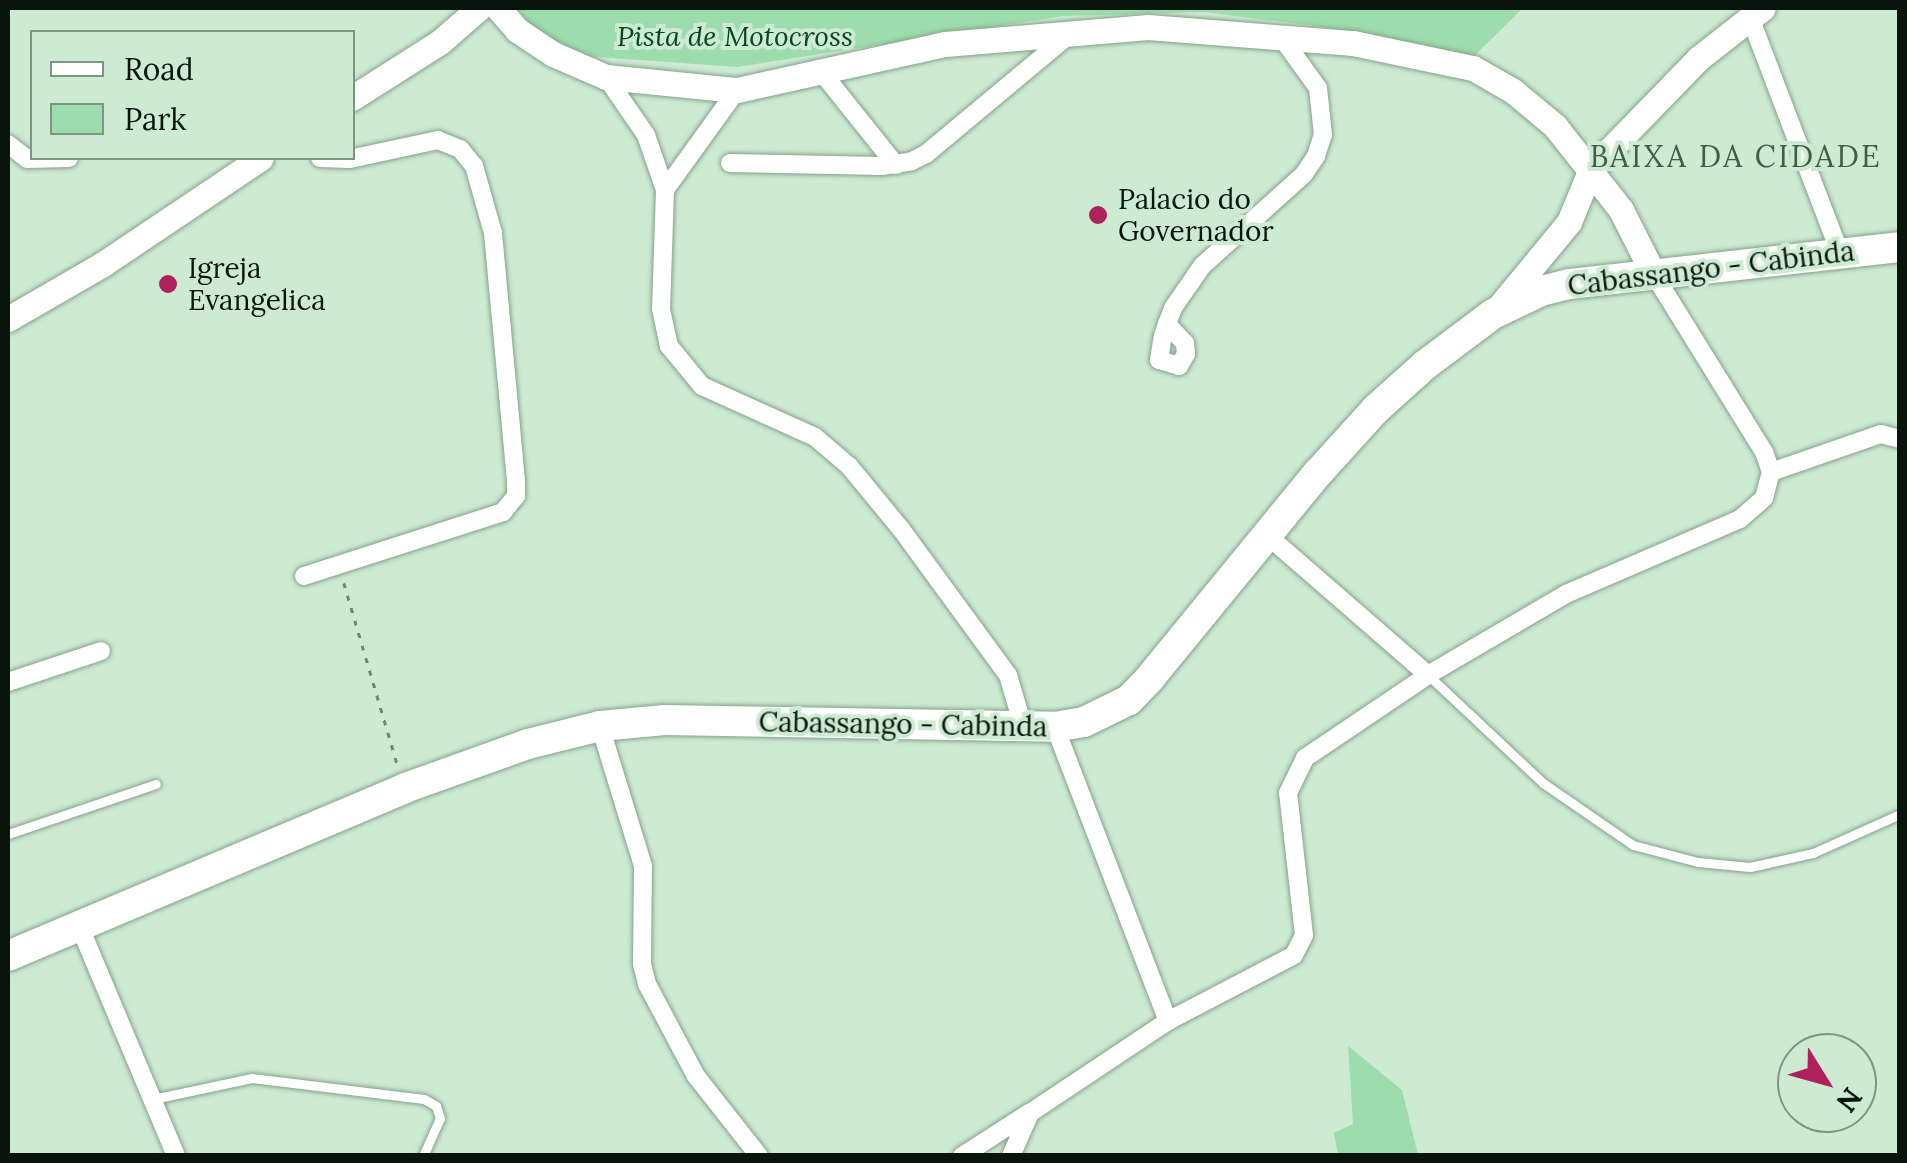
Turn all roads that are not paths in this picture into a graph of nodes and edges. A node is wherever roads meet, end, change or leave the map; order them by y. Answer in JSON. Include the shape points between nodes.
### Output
{"nodes":[{"id":1,"x":479,"y":8,"type":"edge"},
{"id":2,"x":498,"y":8,"type":"edge"},
{"id":3,"x":1757,"y":14,"type":"edge"},
{"id":4,"x":1072,"y":32,"type":"junction"},
{"id":5,"x":1284,"y":41,"type":"junction"},
{"id":6,"x":819,"y":69,"type":"junction"},
{"id":7,"x":606,"y":77,"type":"junction"},
{"id":8,"x":737,"y":90,"type":"junction"},
{"id":9,"x":355,"y":96,"type":"edge"},
{"id":10,"x":8,"y":144,"type":"edge"},
{"id":11,"x":355,"y":157,"type":"edge"},
{"id":12,"x":30,"y":160,"type":"edge"},
{"id":13,"x":258,"y":160,"type":"edge"},
{"id":14,"x":730,"y":162,"type":"dead end"},
{"id":15,"x":896,"y":165,"type":"junction"},
{"id":16,"x":1591,"y":169,"type":"junction"},
{"id":17,"x":665,"y":190,"type":"junction"},
{"id":18,"x":1552,"y":244,"type":"junction"},
{"id":19,"x":1900,"y":247,"type":"edge"},
{"id":20,"x":1839,"y":251,"type":"junction"},
{"id":21,"x":1653,"y":273,"type":"junction"},
{"id":22,"x":1570,"y":284,"type":"junction"},
{"id":23,"x":1493,"y":314,"type":"junction"},
{"id":24,"x":8,"y":320,"type":"edge"},
{"id":25,"x":1167,"y":324,"type":"dead end"},
{"id":26,"x":1900,"y":439,"type":"edge"},
{"id":27,"x":1772,"y":472,"type":"junction"},
{"id":28,"x":1267,"y":535,"type":"junction"},
{"id":29,"x":304,"y":576,"type":"dead end"},
{"id":30,"x":101,"y":651,"type":"dead end"},
{"id":31,"x":1428,"y":674,"type":"junction"},
{"id":32,"x":8,"y":682,"type":"edge"},
{"id":33,"x":600,"y":726,"type":"junction"},
{"id":34,"x":1023,"y":726,"type":"junction"},
{"id":35,"x":1056,"y":727,"type":"junction"},
{"id":36,"x":156,"y":784,"type":"dead end"},
{"id":37,"x":1900,"y":814,"type":"edge"},
{"id":38,"x":8,"y":834,"type":"edge"},
{"id":39,"x":80,"y":925,"type":"junction"},
{"id":40,"x":8,"y":956,"type":"edge"},
{"id":41,"x":1168,"y":1021,"type":"junction"},
{"id":42,"x":153,"y":1100,"type":"junction"},
{"id":43,"x":1030,"y":1113,"type":"junction"},
{"id":44,"x":176,"y":1156,"type":"edge"},
{"id":45,"x":423,"y":1156,"type":"edge"},
{"id":46,"x":759,"y":1156,"type":"edge"},
{"id":47,"x":962,"y":1156,"type":"edge"},
{"id":48,"x":1011,"y":1156,"type":"edge"}],
"edges":[{"from":1,"to":9,"type":"street","via":[[440,42]]},
{"from":2,"to":7,"type":"street","via":[[552,54]]},
{"from":3,"to":16,"type":"street","via":[[1700,58]]},
{"from":3,"to":20,"type":"street"},
{"from":4,"to":5,"type":"street","via":[[1204,29]]},
{"from":4,"to":6,"type":"street","via":[[945,44]]},
{"from":4,"to":15,"type":"street","via":[[926,154]]},
{"from":5,"to":16,"type":"street","via":[[1353,43],[1473,68],[1555,126]]},
{"from":5,"to":25,"type":"street","via":[[1318,88],[1323,135],[1316,156],[1202,266]]},
{"from":6,"to":8,"type":"street"},
{"from":6,"to":15,"type":"street"},
{"from":7,"to":8,"type":"street"},
{"from":7,"to":17,"type":"street","via":[[646,136]]},
{"from":8,"to":17,"type":"street"},
{"from":10,"to":12,"type":"street"},
{"from":11,"to":29,"type":"street","via":[[438,140],[460,149],[474,166],[493,233],[516,496],[503,512]]},
{"from":13,"to":24,"type":"street"},
{"from":14,"to":15,"type":"street"},
{"from":16,"to":18,"type":"street","via":[[1580,201]]},
{"from":16,"to":21,"type":"street","via":[[1632,227]]},
{"from":17,"to":34,"type":"street","via":[[661,309],[669,346],[684,370],[732,403],[815,437],[849,466],[1008,676]]},
{"from":18,"to":22,"type":"street","via":[[1556,266]]},
{"from":18,"to":23,"type":"street"},
{"from":19,"to":20,"type":"main road","name":"Cabassango - Cabinda"},
{"from":20,"to":21,"type":"main road","name":"Cabassango - Cabinda"},
{"from":21,"to":22,"type":"main road","name":"Cabassango - Cabinda"},
{"from":21,"to":27,"type":"street"},
{"from":22,"to":23,"type":"main road","name":"Cabassango - Cabinda"},
{"from":23,"to":28,"type":"main road","name":"Cabassango - Cabinda","via":[[1376,409]]},
{"from":26,"to":27,"type":"street","via":[[1881,434]]},
{"from":27,"to":31,"type":"street","via":[[1764,498],[1740,519],[1566,594]]},
{"from":28,"to":31,"type":"street"},
{"from":28,"to":35,"type":"main road","name":"Cabassango - Cabinda","via":[[1128,700],[1084,722]]},
{"from":30,"to":32,"type":"street"},
{"from":31,"to":37,"type":"lane","via":[[1544,783],[1633,845],[1750,868],[1812,853]]},
{"from":31,"to":41,"type":"street","via":[[1305,758],[1293,774],[1288,793],[1304,935],[1294,955]]},
{"from":33,"to":34,"type":"main road","name":"Cabassango - Cabinda","via":[[665,720]]},
{"from":33,"to":39,"type":"main road","name":"Cabassango - Cabinda","via":[[405,788]]},
{"from":33,"to":46,"type":"street","via":[[643,866],[647,984],[696,1076]]},
{"from":34,"to":35,"type":"main road","name":"Cabassango - Cabinda"},
{"from":35,"to":41,"type":"street"},
{"from":36,"to":38,"type":"lane"},
{"from":39,"to":40,"type":"main road","name":"Cabassango - Cabinda"},
{"from":39,"to":42,"type":"street"},
{"from":41,"to":43,"type":"street"},
{"from":42,"to":44,"type":"street"},
{"from":42,"to":45,"type":"lane","via":[[252,1078],[424,1099],[440,1118]]},
{"from":43,"to":47,"type":"street"},
{"from":43,"to":48,"type":"street"}]}
